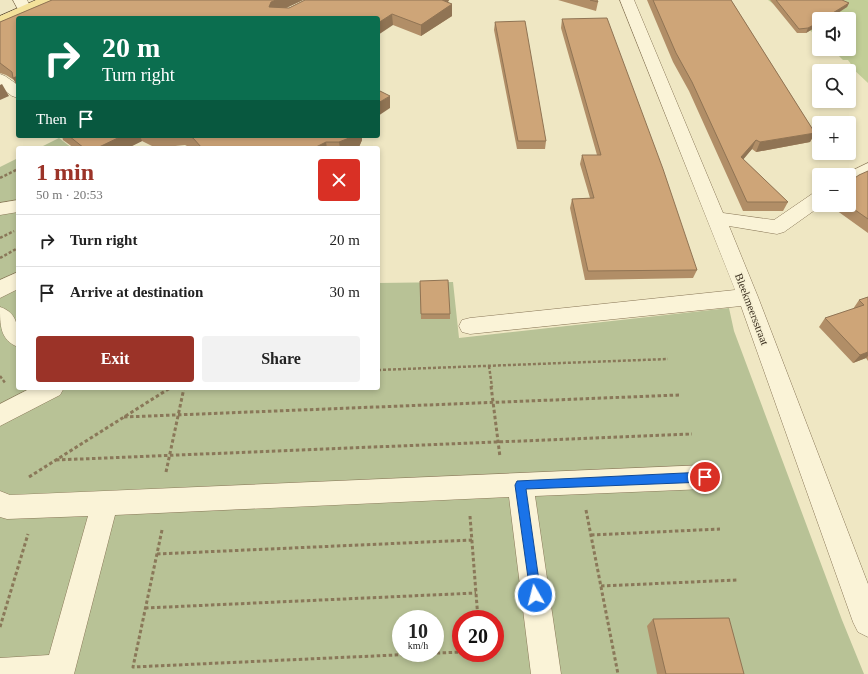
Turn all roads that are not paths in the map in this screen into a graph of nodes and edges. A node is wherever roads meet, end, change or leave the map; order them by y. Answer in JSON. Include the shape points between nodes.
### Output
{"nodes":[{"id":1,"x":48,"y":0,"type":"edge"},
{"id":2,"x":627,"y":0,"type":"edge"},
{"id":3,"x":22,"y":5,"type":"edge"},
{"id":4,"x":0,"y":20,"type":"edge"},
{"id":5,"x":0,"y":78,"type":"edge"},
{"id":6,"x":16,"y":91,"type":"edge"},
{"id":7,"x":868,"y":169,"type":"edge"},
{"id":8,"x":856,"y":175,"type":"edge"},
{"id":9,"x":812,"y":203,"type":"edge"},
{"id":10,"x":16,"y":206,"type":"edge"},
{"id":11,"x":0,"y":209,"type":"edge"},
{"id":12,"x":716,"y":218,"type":"junction"},
{"id":13,"x":16,"y":281,"type":"edge"},
{"id":14,"x":0,"y":290,"type":"edge"},
{"id":15,"x":748,"y":297,"type":"junction"},
{"id":16,"x":0,"y":315,"type":"edge"},
{"id":17,"x":470,"y":326,"type":"dead end"},
{"id":18,"x":16,"y":335,"type":"edge"},
{"id":19,"x":48,"y":390,"type":"edge"},
{"id":20,"x":0,"y":416,"type":"edge"},
{"id":21,"x":705,"y":477,"type":"dead end"},
{"id":22,"x":512,"y":485,"type":"junction"},
{"id":23,"x":105,"y":502,"type":"junction"},
{"id":24,"x":4,"y":505,"type":"edge"},
{"id":25,"x":868,"y":622,"type":"edge"},
{"id":26,"x":59,"y":672,"type":"edge"},
{"id":27,"x":0,"y":674,"type":"edge"},
{"id":28,"x":546,"y":674,"type":"edge"}],
"edges":[{"from":1,"to":3,"type":"main road"},
{"from":2,"to":12,"type":"street","name":"Bleekmeersstraat"},
{"from":3,"to":4,"type":"main road"},
{"from":5,"to":6,"type":"street"},
{"from":7,"to":8,"type":"street"},
{"from":9,"to":12,"type":"street","via":[[778,227]]},
{"from":10,"to":11,"type":"street"},
{"from":12,"to":15,"type":"street","name":"Bleekmeersstraat"},
{"from":13,"to":14,"type":"street"},
{"from":15,"to":17,"type":"street"},
{"from":15,"to":25,"type":"street","name":"Bleekmeersstraat"},
{"from":16,"to":18,"type":"street"},
{"from":19,"to":20,"type":"street"},
{"from":21,"to":22,"type":"street"},
{"from":22,"to":23,"type":"street"},
{"from":22,"to":28,"type":"street"},
{"from":23,"to":24,"type":"street"},
{"from":23,"to":26,"type":"street"},
{"from":26,"to":27,"type":"street"}]}
